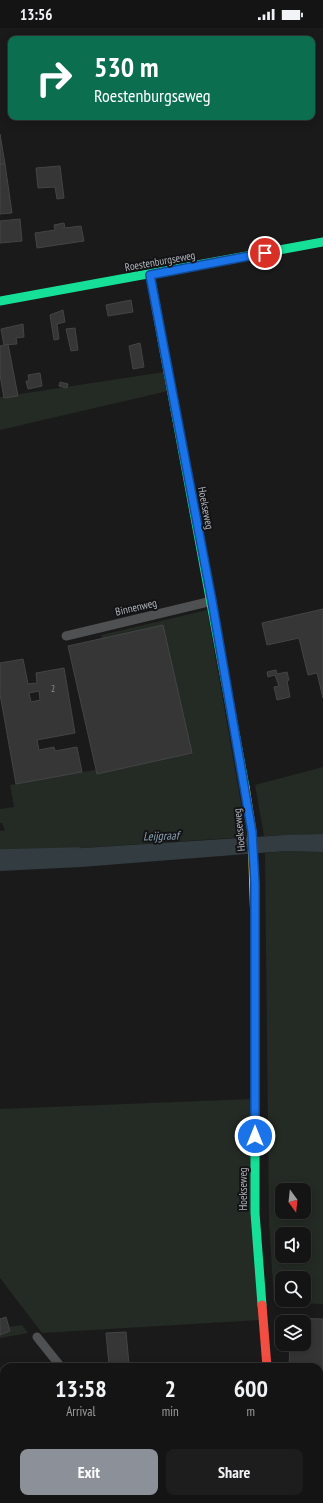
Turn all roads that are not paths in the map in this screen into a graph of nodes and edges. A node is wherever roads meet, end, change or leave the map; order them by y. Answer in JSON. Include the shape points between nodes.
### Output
{"nodes":[{"id":1,"x":323,"y":242,"type":"edge"},
{"id":2,"x":150,"y":275,"type":"junction"},
{"id":3,"x":0,"y":301,"type":"edge"},
{"id":4,"x":212,"y":601,"type":"junction"},
{"id":5,"x":66,"y":636,"type":"dead end"},
{"id":6,"x":37,"y":1337,"type":"dead end"},
{"id":7,"x":58,"y":1363,"type":"edge"},
{"id":8,"x":267,"y":1363,"type":"edge"}],
"edges":[{"from":1,"to":2,"type":"street","name":"Roestenburgseweg"},
{"from":2,"to":3,"type":"street","name":"Roestenburgseweg"},
{"from":2,"to":4,"type":"street","name":"Hoekseweg"},
{"from":4,"to":5,"type":"street","name":"Binnenweg"},
{"from":4,"to":8,"type":"street","name":"Hoekseweg","via":[[252,832],[254,859],[255,1213]]},
{"from":6,"to":7,"type":"street"}]}
